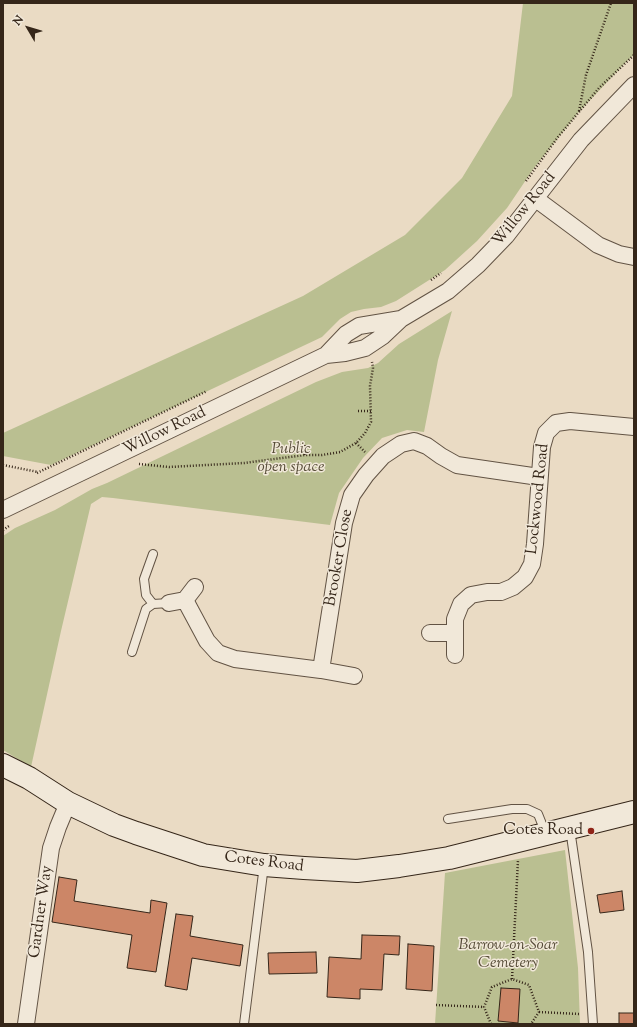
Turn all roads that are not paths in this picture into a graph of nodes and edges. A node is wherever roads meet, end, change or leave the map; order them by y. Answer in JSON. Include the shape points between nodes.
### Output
{"nodes":[{"id":1,"x":634,"y":85,"type":"edge"},
{"id":2,"x":536,"y":199,"type":"junction"},
{"id":3,"x":634,"y":257,"type":"edge"},
{"id":4,"x":401,"y":319,"type":"junction"},
{"id":5,"x":326,"y":355,"type":"junction"},
{"id":6,"x":634,"y":427,"type":"edge"},
{"id":7,"x":539,"y":477,"type":"junction"},
{"id":8,"x":3,"y":510,"type":"edge"},
{"id":9,"x":153,"y":554,"type":"dead end"},
{"id":10,"x":195,"y":587,"type":"dead end"},
{"id":11,"x":185,"y":600,"type":"junction"},
{"id":12,"x":161,"y":604,"type":"junction"},
{"id":13,"x":430,"y":633,"type":"dead end"},
{"id":14,"x":454,"y":633,"type":"junction"},
{"id":15,"x":132,"y":652,"type":"dead end"},
{"id":16,"x":454,"y":655,"type":"dead end"},
{"id":17,"x":321,"y":670,"type":"junction"},
{"id":18,"x":354,"y":676,"type":"dead end"},
{"id":19,"x":3,"y":765,"type":"edge"},
{"id":20,"x":68,"y":803,"type":"junction"},
{"id":21,"x":634,"y":812,"type":"edge"},
{"id":22,"x":448,"y":819,"type":"dead end"},
{"id":23,"x":570,"y":828,"type":"junction"},
{"id":24,"x":547,"y":834,"type":"junction"},
{"id":25,"x":264,"y":865,"type":"junction"},
{"id":26,"x":26,"y":1024,"type":"edge"},
{"id":27,"x":244,"y":1024,"type":"edge"},
{"id":28,"x":593,"y":1024,"type":"edge"}],
"edges":[{"from":1,"to":2,"type":"street","name":"Willow Road","via":[[581,140]]},
{"from":2,"to":3,"type":"street","via":[[598,245]]},
{"from":2,"to":4,"type":"street","name":"Willow Road","via":[[506,236],[448,291]]},
{"from":4,"to":5,"type":"street","name":"Willow Road","via":[[366,348]]},
{"from":4,"to":5,"type":"street","name":"Willow Road","via":[[359,326],[346,334]]},
{"from":5,"to":8,"type":"street","name":"Willow Road"},
{"from":6,"to":7,"type":"street","name":"Lockwood Road","via":[[570,420],[556,423],[546,433]]},
{"from":7,"to":14,"type":"street","name":"Lockwood Road","via":[[535,544],[532,564],[525,577],[513,587],[501,592],[471,595],[461,604],[455,619]]},
{"from":7,"to":17,"type":"street","name":"Brooker Close","via":[[457,465],[414,441],[400,444],[383,456],[352,495],[344,523]]},
{"from":9,"to":12,"type":"lane","via":[[144,579],[146,595]]},
{"from":10,"to":11,"type":"street"},
{"from":11,"to":12,"type":"street"},
{"from":11,"to":17,"type":"street","via":[[207,641],[218,653],[235,659]]},
{"from":12,"to":15,"type":"lane","via":[[146,609]]},
{"from":13,"to":14,"type":"street"},
{"from":14,"to":16,"type":"street","name":"Lockwood Road"},
{"from":17,"to":18,"type":"street"},
{"from":19,"to":20,"type":"street","name":"Cotes Road"},
{"from":20,"to":25,"type":"street","name":"Cotes Road","via":[[114,825],[203,855]]},
{"from":20,"to":26,"type":"street","name":"Gardner Way","via":[[51,848]]},
{"from":21,"to":23,"type":"street","name":"Cotes Road"},
{"from":22,"to":24,"type":"lane","via":[[527,809],[538,814]]},
{"from":23,"to":24,"type":"street","name":"Cotes Road"},
{"from":23,"to":28,"type":"lane","via":[[588,952]]},
{"from":24,"to":25,"type":"street","name":"Cotes Road","via":[[448,858],[357,871]]},
{"from":25,"to":27,"type":"lane"}]}
